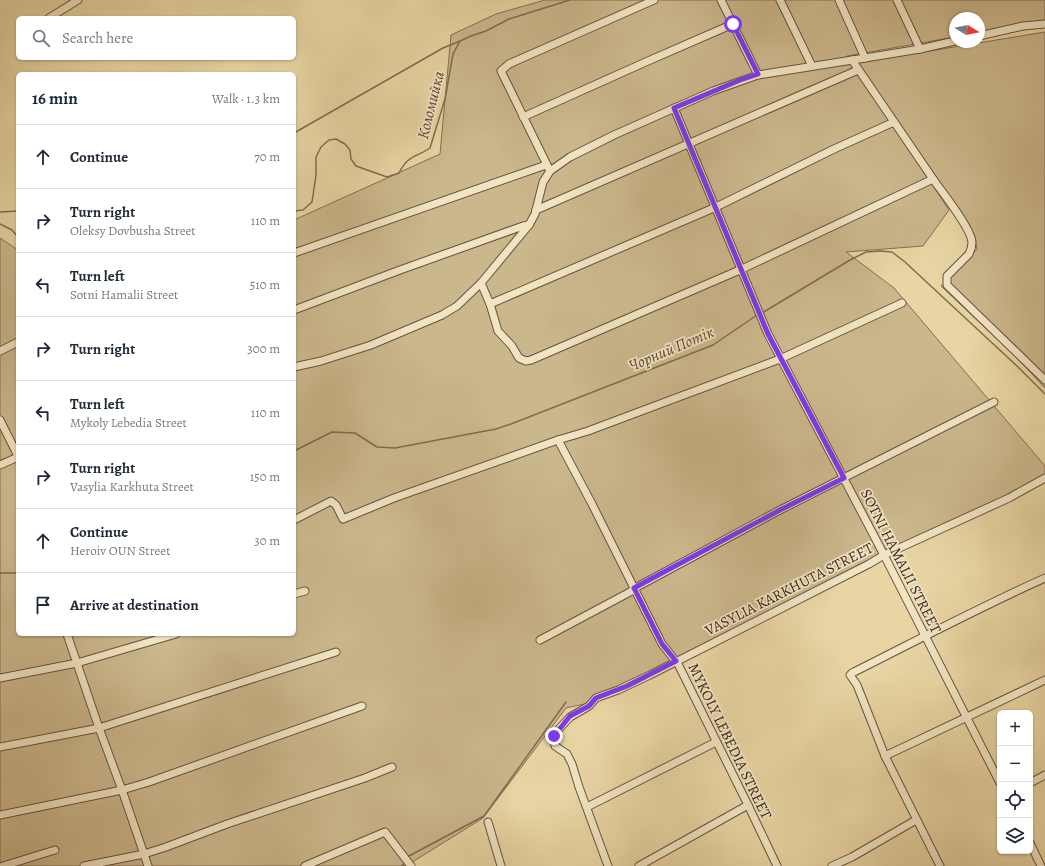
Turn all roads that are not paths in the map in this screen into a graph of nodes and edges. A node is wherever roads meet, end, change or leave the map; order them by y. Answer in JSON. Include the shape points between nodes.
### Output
{"nodes":[{"id":1,"x":78,"y":0,"type":"edge"},
{"id":2,"x":654,"y":0,"type":"edge"},
{"id":3,"x":721,"y":0,"type":"edge"},
{"id":4,"x":780,"y":0,"type":"edge"},
{"id":5,"x":839,"y":0,"type":"edge"},
{"id":6,"x":897,"y":0,"type":"edge"},
{"id":7,"x":52,"y":16,"type":"edge"},
{"id":8,"x":733,"y":24,"type":"junction"},
{"id":9,"x":1045,"y":24,"type":"edge"},
{"id":10,"x":985,"y":35,"type":"edge"},
{"id":11,"x":949,"y":42,"type":"edge"},
{"id":12,"x":920,"y":49,"type":"junction"},
{"id":13,"x":865,"y":58,"type":"junction"},
{"id":14,"x":852,"y":60,"type":"junction"},
{"id":15,"x":812,"y":66,"type":"junction"},
{"id":16,"x":858,"y":70,"type":"junction"},
{"id":17,"x":758,"y":74,"type":"junction"},
{"id":18,"x":674,"y":108,"type":"junction"},
{"id":19,"x":523,"y":117,"type":"junction"},
{"id":20,"x":894,"y":122,"type":"junction"},
{"id":21,"x":690,"y":144,"type":"junction"},
{"id":22,"x":548,"y":168,"type":"junction"},
{"id":23,"x":933,"y":179,"type":"junction"},
{"id":24,"x":716,"y":207,"type":"junction"},
{"id":25,"x":536,"y":210,"type":"junction"},
{"id":26,"x":529,"y":225,"type":"junction"},
{"id":27,"x":296,"y":251,"type":"edge"},
{"id":28,"x":742,"y":269,"type":"junction"},
{"id":29,"x":481,"y":283,"type":"junction"},
{"id":30,"x":902,"y":303,"type":"dead end"},
{"id":31,"x":490,"y":304,"type":"junction"},
{"id":32,"x":296,"y":309,"type":"edge"},
{"id":33,"x":16,"y":343,"type":"edge"},
{"id":34,"x":0,"y":351,"type":"edge"},
{"id":35,"x":780,"y":359,"type":"junction"},
{"id":36,"x":296,"y":367,"type":"edge"},
{"id":37,"x":1042,"y":372,"type":"edge"},
{"id":38,"x":1045,"y":380,"type":"edge"},
{"id":39,"x":994,"y":402,"type":"dead end"},
{"id":40,"x":0,"y":420,"type":"edge"},
{"id":41,"x":558,"y":440,"type":"junction"},
{"id":42,"x":16,"y":452,"type":"edge"},
{"id":43,"x":16,"y":457,"type":"edge"},
{"id":44,"x":0,"y":465,"type":"edge"},
{"id":45,"x":844,"y":478,"type":"junction"},
{"id":46,"x":1045,"y":478,"type":"edge"},
{"id":47,"x":296,"y":519,"type":"edge"},
{"id":48,"x":884,"y":555,"type":"junction"},
{"id":49,"x":1045,"y":578,"type":"edge"},
{"id":50,"x":634,"y":588,"type":"junction"},
{"id":51,"x":305,"y":591,"type":"dead end"},
{"id":52,"x":296,"y":593,"type":"edge"},
{"id":53,"x":68,"y":636,"type":"edge"},
{"id":54,"x":169,"y":636,"type":"edge"},
{"id":55,"x":925,"y":637,"type":"junction"},
{"id":56,"x":540,"y":640,"type":"dead end"},
{"id":57,"x":336,"y":652,"type":"dead end"},
{"id":58,"x":676,"y":661,"type":"junction"},
{"id":59,"x":77,"y":663,"type":"junction"},
{"id":60,"x":0,"y":678,"type":"edge"},
{"id":61,"x":1045,"y":680,"type":"edge"},
{"id":62,"x":362,"y":706,"type":"dead end"},
{"id":63,"x":967,"y":716,"type":"junction"},
{"id":64,"x":98,"y":728,"type":"junction"},
{"id":65,"x":716,"y":742,"type":"junction"},
{"id":66,"x":0,"y":747,"type":"edge"},
{"id":67,"x":885,"y":756,"type":"junction"},
{"id":68,"x":392,"y":767,"type":"dead end"},
{"id":69,"x":1045,"y":775,"type":"edge"},
{"id":70,"x":1000,"y":782,"type":"edge"},
{"id":71,"x":1032,"y":782,"type":"edge"},
{"id":72,"x":122,"y":790,"type":"junction"},
{"id":73,"x":748,"y":805,"type":"junction"},
{"id":74,"x":587,"y":807,"type":"junction"},
{"id":75,"x":0,"y":816,"type":"edge"},
{"id":76,"x":916,"y":820,"type":"junction"},
{"id":77,"x":488,"y":822,"type":"dead end"},
{"id":78,"x":1033,"y":849,"type":"edge"},
{"id":79,"x":55,"y":850,"type":"dead end"},
{"id":80,"x":144,"y":854,"type":"junction"},
{"id":81,"x":3,"y":866,"type":"edge"},
{"id":82,"x":84,"y":866,"type":"edge"},
{"id":83,"x":148,"y":866,"type":"edge"},
{"id":84,"x":304,"y":866,"type":"edge"},
{"id":85,"x":411,"y":866,"type":"edge"},
{"id":86,"x":501,"y":866,"type":"edge"},
{"id":87,"x":608,"y":866,"type":"edge"},
{"id":88,"x":639,"y":866,"type":"edge"},
{"id":89,"x":777,"y":866,"type":"edge"},
{"id":90,"x":832,"y":866,"type":"edge"},
{"id":91,"x":940,"y":866,"type":"edge"},
{"id":92,"x":1041,"y":866,"type":"edge"}],
"edges":[{"from":1,"to":7,"type":"street"},
{"from":2,"to":19,"type":"street","via":[[509,64],[501,71]]},
{"from":3,"to":8,"type":"street"},
{"from":4,"to":15,"type":"street"},
{"from":5,"to":13,"type":"street"},
{"from":6,"to":12,"type":"street"},
{"from":8,"to":17,"type":"street"},
{"from":8,"to":19,"type":"street"},
{"from":9,"to":10,"type":"street"},
{"from":11,"to":12,"type":"street"},
{"from":12,"to":13,"type":"street"},
{"from":13,"to":14,"type":"street"},
{"from":14,"to":15,"type":"street"},
{"from":14,"to":16,"type":"street"},
{"from":15,"to":17,"type":"street"},
{"from":16,"to":20,"type":"street"},
{"from":16,"to":21,"type":"street"},
{"from":17,"to":18,"type":"street"},
{"from":18,"to":21,"type":"street","name":"SOTNI HAMALII STREET"},
{"from":18,"to":22,"type":"street"},
{"from":19,"to":22,"type":"street"},
{"from":20,"to":23,"type":"street"},
{"from":20,"to":24,"type":"street"},
{"from":21,"to":24,"type":"street","name":"SOTNI HAMALII STREET"},
{"from":21,"to":25,"type":"street"},
{"from":22,"to":25,"type":"street"},
{"from":22,"to":27,"type":"street"},
{"from":23,"to":28,"type":"street"},
{"from":23,"to":37,"type":"street","via":[[967,229],[972,242],[969,254],[947,276],[947,285]]},
{"from":24,"to":28,"type":"street","name":"SOTNI HAMALII STREET"},
{"from":24,"to":31,"type":"street"},
{"from":25,"to":26,"type":"street"},
{"from":26,"to":29,"type":"street"},
{"from":26,"to":32,"type":"street"},
{"from":28,"to":31,"type":"street","via":[[526,361],[519,358],[498,331]]},
{"from":28,"to":35,"type":"street","name":"SOTNI HAMALII STREET"},
{"from":29,"to":31,"type":"street"},
{"from":29,"to":36,"type":"street","via":[[457,306],[442,315],[358,350]]},
{"from":30,"to":35,"type":"street"},
{"from":33,"to":34,"type":"street"},
{"from":35,"to":41,"type":"street"},
{"from":35,"to":45,"type":"street","name":"SOTNI HAMALII STREET"},
{"from":37,"to":38,"type":"street"},
{"from":39,"to":45,"type":"street"},
{"from":40,"to":42,"type":"street"},
{"from":41,"to":47,"type":"street","via":[[394,498],[343,519],[331,501]]},
{"from":41,"to":50,"type":"street","name":"MYKOLY LEBEDIA STREET"},
{"from":43,"to":44,"type":"street"},
{"from":45,"to":48,"type":"street","name":"SOTNI HAMALII STREET"},
{"from":45,"to":50,"type":"street"},
{"from":46,"to":48,"type":"street","name":"VASYLIA KARKHUTA STREET","via":[[1009,498]]},
{"from":48,"to":55,"type":"street","name":"SOTNI HAMALII STREET"},
{"from":48,"to":58,"type":"street","name":"VASYLIA KARKHUTA STREET"},
{"from":49,"to":55,"type":"street"},
{"from":50,"to":56,"type":"street"},
{"from":50,"to":58,"type":"street","name":"MYKOLY LEBEDIA STREET","via":[[662,644]]},
{"from":51,"to":52,"type":"street"},
{"from":53,"to":59,"type":"street"},
{"from":54,"to":59,"type":"street"},
{"from":55,"to":63,"type":"street","name":"SOTNI HAMALII STREET"},
{"from":55,"to":67,"type":"street","via":[[850,675],[857,685]]},
{"from":57,"to":64,"type":"street"},
{"from":58,"to":65,"type":"street","name":"MYKOLY LEBEDIA STREET"},
{"from":58,"to":74,"type":"street","name":"VASYLIA KARKHUTA STREET","via":[[627,686],[596,698],[589,706],[570,716],[555,734],[555,746],[567,754]]},
{"from":59,"to":60,"type":"street"},
{"from":59,"to":64,"type":"street"},
{"from":61,"to":63,"type":"street"},
{"from":62,"to":72,"type":"street"},
{"from":63,"to":67,"type":"street"},
{"from":63,"to":70,"type":"street","name":"SOTNI HAMALII STREET"},
{"from":64,"to":66,"type":"street"},
{"from":64,"to":72,"type":"street"},
{"from":65,"to":73,"type":"street","name":"MYKOLY LEBEDIA STREET"},
{"from":65,"to":74,"type":"street"},
{"from":67,"to":76,"type":"street"},
{"from":68,"to":80,"type":"street"},
{"from":69,"to":71,"type":"street"},
{"from":72,"to":75,"type":"street"},
{"from":72,"to":80,"type":"street"},
{"from":73,"to":88,"type":"street"},
{"from":73,"to":89,"type":"street","name":"MYKOLY LEBEDIA STREET"},
{"from":74,"to":87,"type":"street"},
{"from":76,"to":90,"type":"street"},
{"from":76,"to":91,"type":"street"},
{"from":77,"to":86,"type":"street"},
{"from":78,"to":92,"type":"street"},
{"from":79,"to":81,"type":"street"},
{"from":80,"to":82,"type":"street"},
{"from":80,"to":83,"type":"street"},
{"from":84,"to":85,"type":"street","via":[[385,832]]}]}
